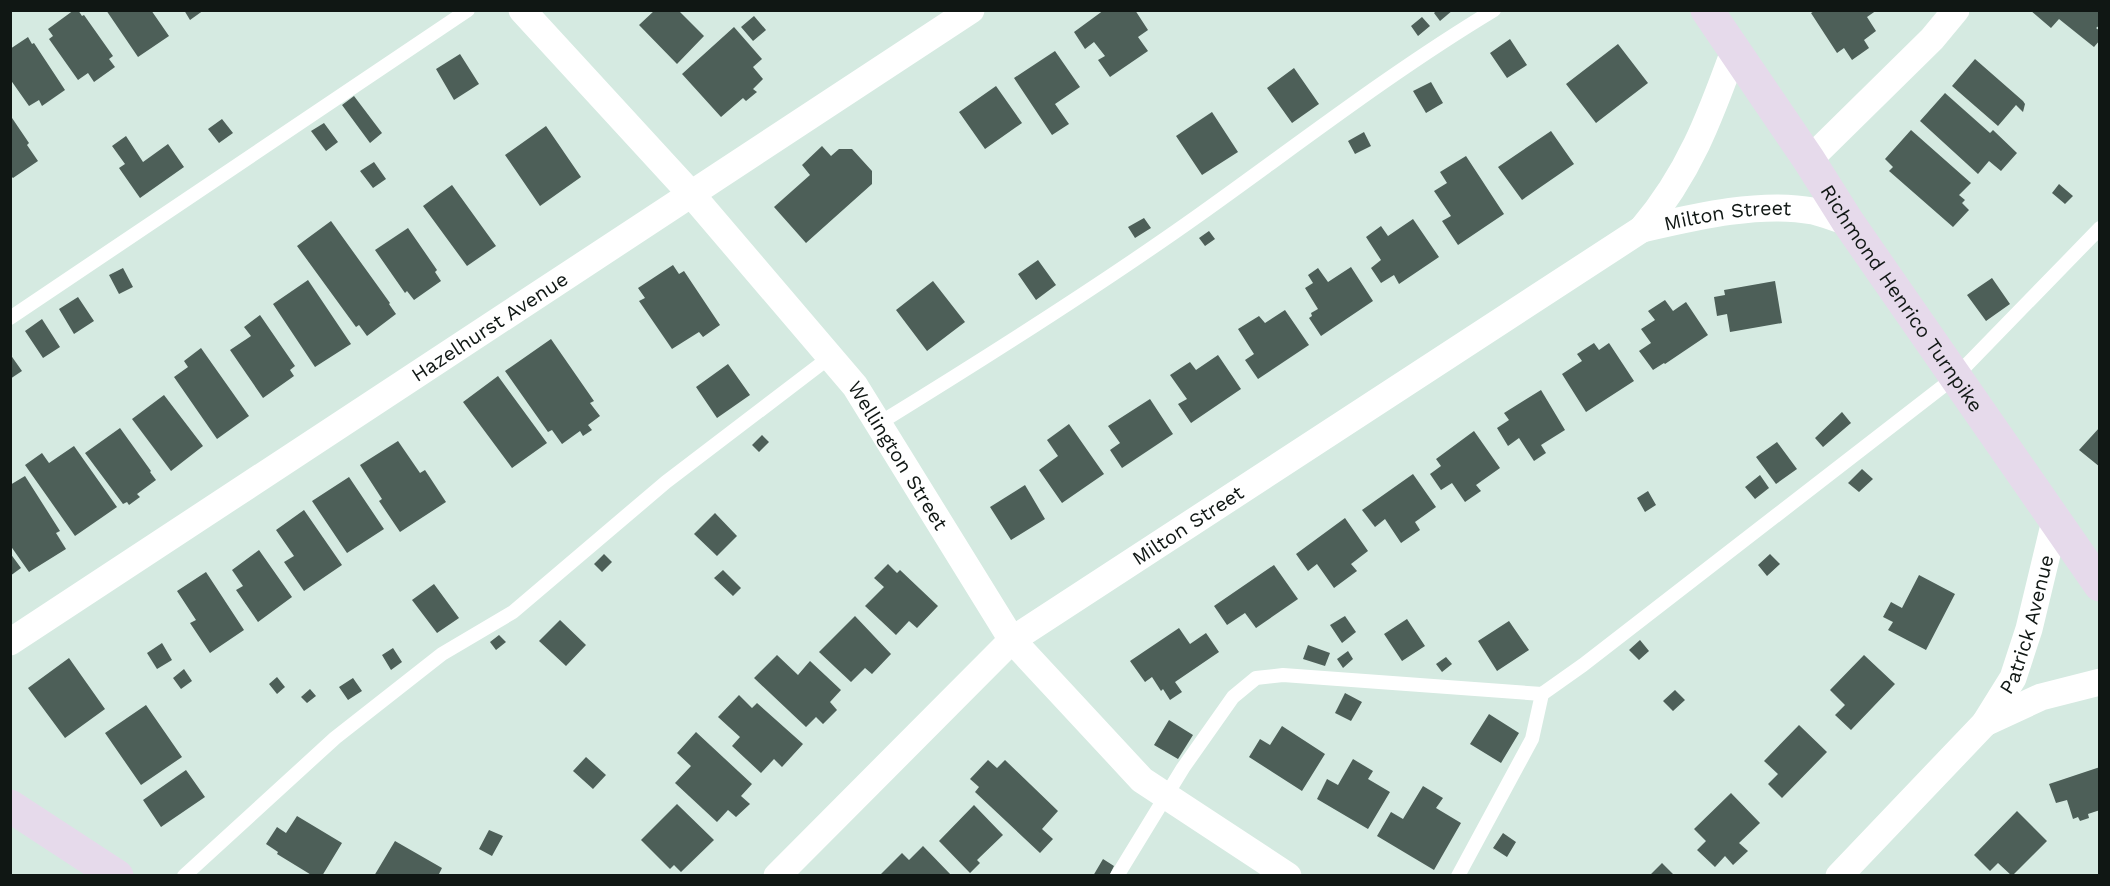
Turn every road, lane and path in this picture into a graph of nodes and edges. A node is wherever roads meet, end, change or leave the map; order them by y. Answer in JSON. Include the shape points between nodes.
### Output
{"nodes":[{"id":1,"x":468,"y":10,"type":"edge"},
{"id":2,"x":522,"y":10,"type":"edge"},
{"id":3,"x":971,"y":10,"type":"edge"},
{"id":4,"x":1494,"y":10,"type":"edge"},
{"id":5,"x":1707,"y":10,"type":"edge"},
{"id":6,"x":1956,"y":10,"type":"edge"},
{"id":7,"x":1734,"y":51,"type":"junction"},
{"id":8,"x":1809,"y":160,"type":"junction"},
{"id":9,"x":692,"y":195,"type":"junction"},
{"id":10,"x":1848,"y":222,"type":"junction"},
{"id":11,"x":2100,"y":228,"type":"edge"},
{"id":12,"x":1642,"y":229,"type":"junction"},
{"id":13,"x":10,"y":318,"type":"edge"},
{"id":14,"x":830,"y":357,"type":"junction"},
{"id":15,"x":1955,"y":377,"type":"junction"},
{"id":16,"x":878,"y":424,"type":"junction"},
{"id":17,"x":2055,"y":521,"type":"junction"},
{"id":18,"x":2100,"y":585,"type":"edge"},
{"id":19,"x":1012,"y":640,"type":"junction"},
{"id":20,"x":10,"y":642,"type":"edge"},
{"id":21,"x":2100,"y":682,"type":"edge"},
{"id":22,"x":1542,"y":694,"type":"junction"},
{"id":23,"x":1985,"y":723,"type":"junction"},
{"id":24,"x":1166,"y":795,"type":"junction"},
{"id":25,"x":10,"y":806,"type":"edge"},
{"id":26,"x":108,"y":873,"type":"edge"},
{"id":27,"x":184,"y":876,"type":"edge"},
{"id":28,"x":777,"y":876,"type":"edge"},
{"id":29,"x":1117,"y":876,"type":"edge"},
{"id":30,"x":1288,"y":876,"type":"edge"},
{"id":31,"x":1458,"y":876,"type":"edge"},
{"id":32,"x":1839,"y":876,"type":"edge"}],
"edges":[{"from":1,"to":13,"type":"lane"},
{"from":2,"to":9,"type":"street","name":"Wellington Street"},
{"from":3,"to":9,"type":"street","name":"Hazelhurst Avenue"},
{"from":4,"to":16,"type":"lane","via":[[1437,45],[1196,217],[994,353]]},
{"from":5,"to":7,"type":"street","name":"Richmond Henrico Turnpike"},
{"from":6,"to":8,"type":"street","via":[[1932,39]]},
{"from":7,"to":8,"type":"street","name":"Richmond Henrico Turnpike"},
{"from":7,"to":12,"type":"street","name":"Milton Street","via":[[1711,116],[1684,170],[1665,202]]},
{"from":8,"to":10,"type":"street","name":"Richmond Henrico Turnpike"},
{"from":9,"to":14,"type":"street","name":"Wellington Street"},
{"from":9,"to":20,"type":"street","name":"Hazelhurst Avenue"},
{"from":10,"to":12,"type":"street","name":"Milton Street","via":[[1812,211],[1773,209],[1709,213]]},
{"from":10,"to":15,"type":"street","name":"Richmond Henrico Turnpike"},
{"from":11,"to":15,"type":"lane"},
{"from":12,"to":19,"type":"street","name":"Milton Street"},
{"from":14,"to":16,"type":"street","name":"Wellington Street","via":[[855,386]]},
{"from":14,"to":27,"type":"lane","via":[[666,482],[513,612],[442,654],[335,738]]},
{"from":15,"to":17,"type":"street","name":"Richmond Henrico Turnpike"},
{"from":15,"to":22,"type":"lane"},
{"from":16,"to":19,"type":"street","name":"Wellington Street"},
{"from":17,"to":18,"type":"street","name":"Richmond Henrico Turnpike"},
{"from":17,"to":23,"type":"street","name":"Patrick Avenue","via":[[2013,678]]},
{"from":19,"to":24,"type":"street","name":"Wellington Street","via":[[1142,780]]},
{"from":19,"to":28,"type":"street","name":"Milton Street"},
{"from":21,"to":23,"type":"street","name":"Patrick Avenue","via":[[2041,698]]},
{"from":22,"to":24,"type":"lane","via":[[1283,675],[1256,678],[1233,697]]},
{"from":22,"to":31,"type":"lane","via":[[1532,739]]},
{"from":23,"to":32,"type":"street","name":"Patrick Avenue"},
{"from":24,"to":29,"type":"lane"},
{"from":24,"to":30,"type":"street","name":"Wellington Street"},
{"from":25,"to":26,"type":"street"}]}
